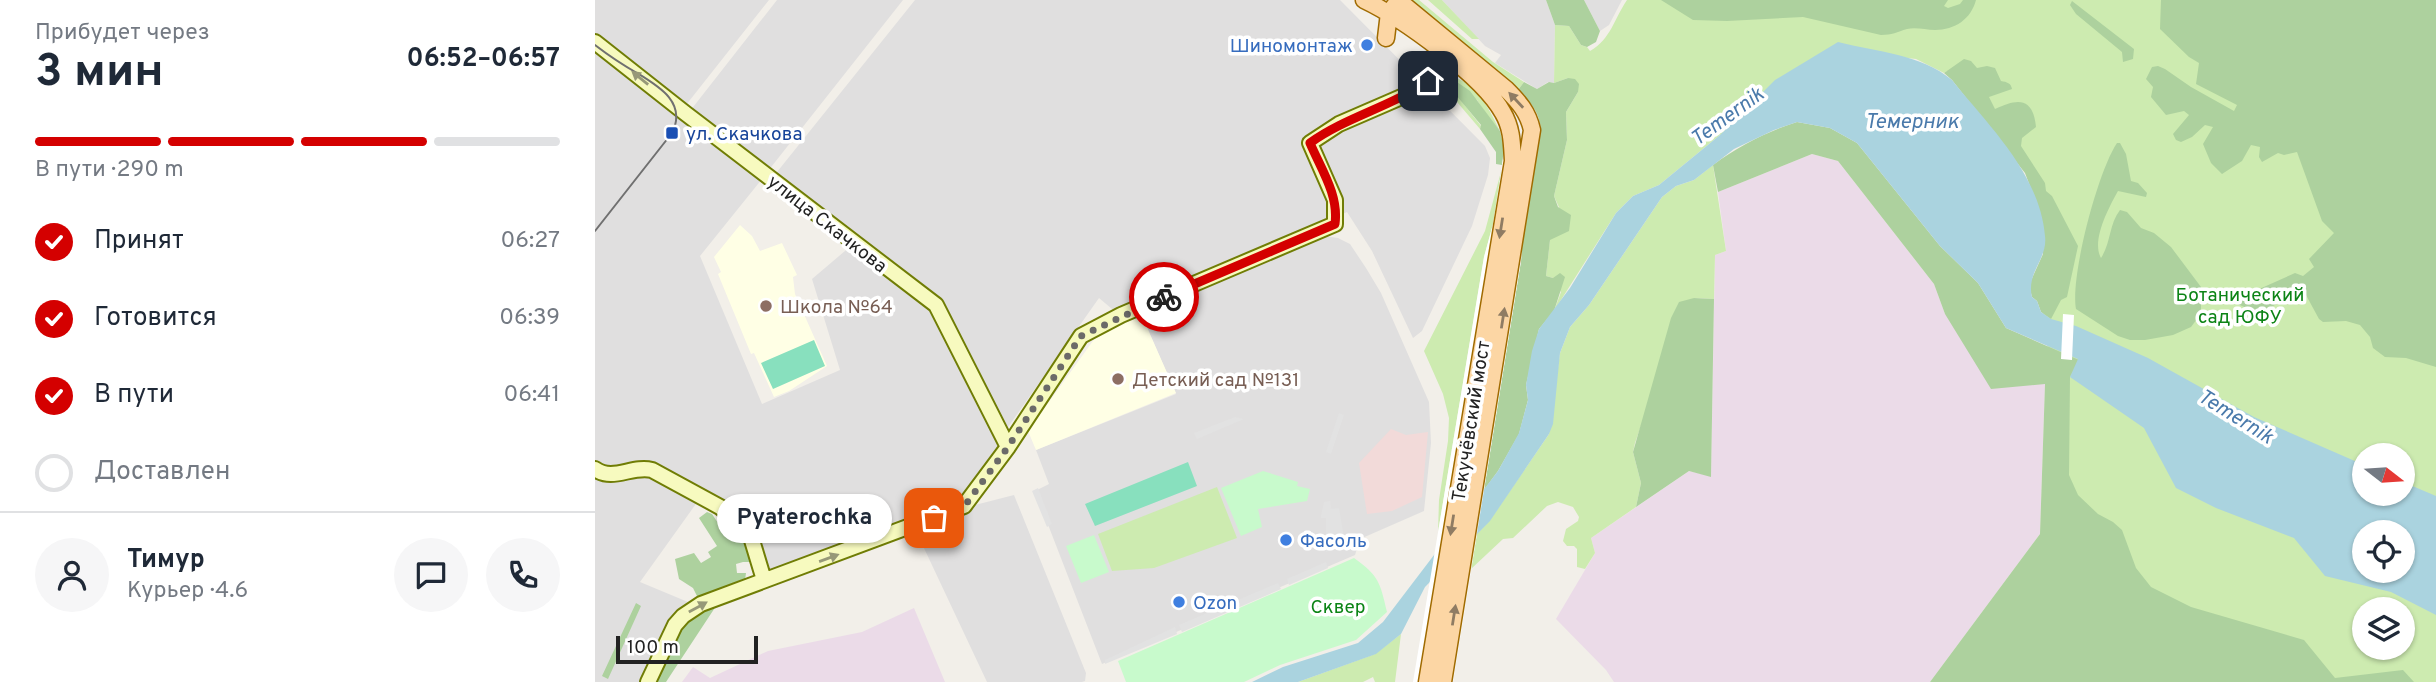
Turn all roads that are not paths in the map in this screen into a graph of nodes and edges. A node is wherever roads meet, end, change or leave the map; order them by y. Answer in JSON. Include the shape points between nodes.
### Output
{"nodes":[{"id":1,"x":1385,"y":4,"type":"edge"},
{"id":2,"x":595,"y":42,"type":"edge"},
{"id":3,"x":1454,"y":61,"type":"junction"},
{"id":4,"x":1520,"y":162,"type":"junction"},
{"id":5,"x":1008,"y":447,"type":"junction"},
{"id":6,"x":595,"y":469,"type":"edge"},
{"id":7,"x":764,"y":580,"type":"junction"},
{"id":8,"x":648,"y":682,"type":"edge"},
{"id":9,"x":1426,"y":682,"type":"edge"},
{"id":10,"x":1443,"y":682,"type":"edge"}],
"edges":[{"from":1,"to":3,"type":"main road"},
{"from":4,"to":1,"type":"main road","one_way":true,"via":[[1532,130],[1522,105]]},
{"from":5,"to":2,"type":"street","name":"улица Скачкова","one_way":true,"via":[[936,305]]},
{"from":3,"to":4,"type":"main road","via":[[1504,114]]},
{"from":3,"to":5,"type":"street","via":[[1406,95],[1339,124],[1310,143],[1335,200],[1335,224],[1081,336]]},
{"from":4,"to":9,"type":"main road","name":"Текучёвский мост","one_way":true},
{"from":10,"to":4,"type":"main road","name":"Текучёвский мост","one_way":true},
{"from":7,"to":5,"type":"street","one_way":true,"via":[[966,504]]},
{"from":6,"to":7,"type":"street","via":[[610,475],[652,470],[720,507],[749,534]]},
{"from":8,"to":7,"type":"street","one_way":true,"via":[[683,616],[701,604]]}]}
